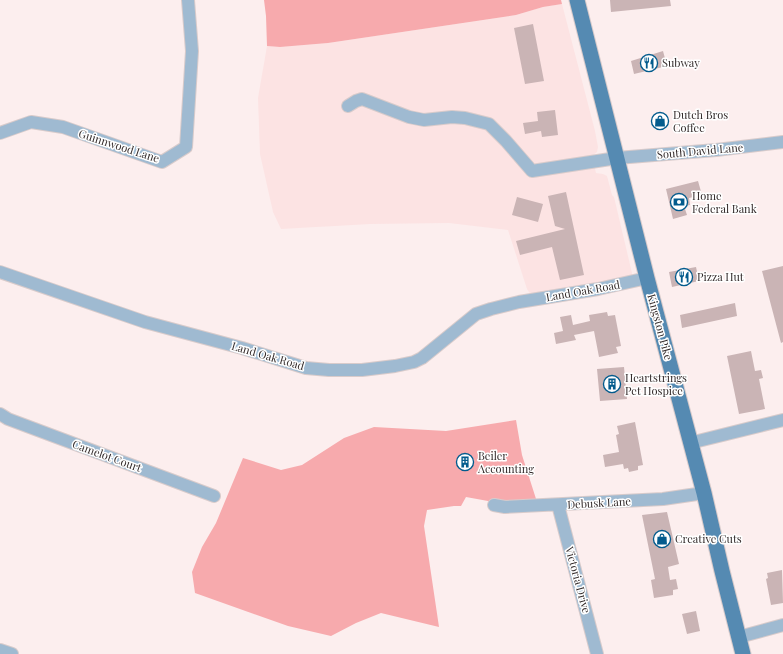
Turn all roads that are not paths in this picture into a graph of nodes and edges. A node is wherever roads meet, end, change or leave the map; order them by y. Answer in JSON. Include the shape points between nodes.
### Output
{"nodes":[{"id":1,"x":188,"y":0,"type":"edge"},
{"id":2,"x":577,"y":0,"type":"edge"},
{"id":3,"x":348,"y":106,"type":"dead end"},
{"id":4,"x":0,"y":133,"type":"edge"},
{"id":5,"x":783,"y":142,"type":"edge"},
{"id":6,"x":617,"y":158,"type":"junction"},
{"id":7,"x":0,"y":272,"type":"edge"},
{"id":8,"x":647,"y":278,"type":"junction"},
{"id":9,"x":0,"y":414,"type":"edge"},
{"id":10,"x":783,"y":420,"type":"edge"},
{"id":11,"x":690,"y":443,"type":"junction"},
{"id":12,"x":704,"y":493,"type":"junction"},
{"id":13,"x":214,"y":496,"type":"dead end"},
{"id":14,"x":494,"y":505,"type":"dead end"},
{"id":15,"x":558,"y":505,"type":"junction"},
{"id":16,"x":783,"y":625,"type":"edge"},
{"id":17,"x":739,"y":638,"type":"junction"},
{"id":18,"x":0,"y":650,"type":"edge"},
{"id":19,"x":12,"y":654,"type":"edge"},
{"id":20,"x":597,"y":654,"type":"edge"},
{"id":21,"x":744,"y":654,"type":"edge"}],
"edges":[{"from":1,"to":4,"type":"street","name":"Guinnwood Lane","via":[[192,51],[186,147],[162,162],[63,127],[47,124],[31,122]]},
{"from":2,"to":6,"type":"main road","name":"Kingston Pike"},
{"from":3,"to":6,"type":"street","name":"South David Lane","via":[[362,99],[424,120],[452,117],[489,124],[532,171]]},
{"from":5,"to":6,"type":"street","name":"South David Lane"},
{"from":6,"to":8,"type":"main road","name":"Kingston Pike"},
{"from":7,"to":8,"type":"street","name":"Land Oak Road","via":[[145,322],[306,368],[329,370],[362,370],[414,362],[476,314],[519,302]]},
{"from":8,"to":11,"type":"main road","name":"Kingston Pike"},
{"from":9,"to":13,"type":"street","name":"Camelot Court"},
{"from":10,"to":11,"type":"street"},
{"from":11,"to":12,"type":"main road","name":"Kingston Pike"},
{"from":12,"to":15,"type":"street","name":"Debusk Lane","via":[[663,499]]},
{"from":12,"to":17,"type":"main road","name":"Kingston Pike"},
{"from":14,"to":15,"type":"street","name":"Debusk Lane"},
{"from":15,"to":20,"type":"street","name":"Victoria Drive"},
{"from":16,"to":17,"type":"street"},
{"from":17,"to":21,"type":"main road","name":"Kingston Pike"},
{"from":18,"to":19,"type":"street"}]}
